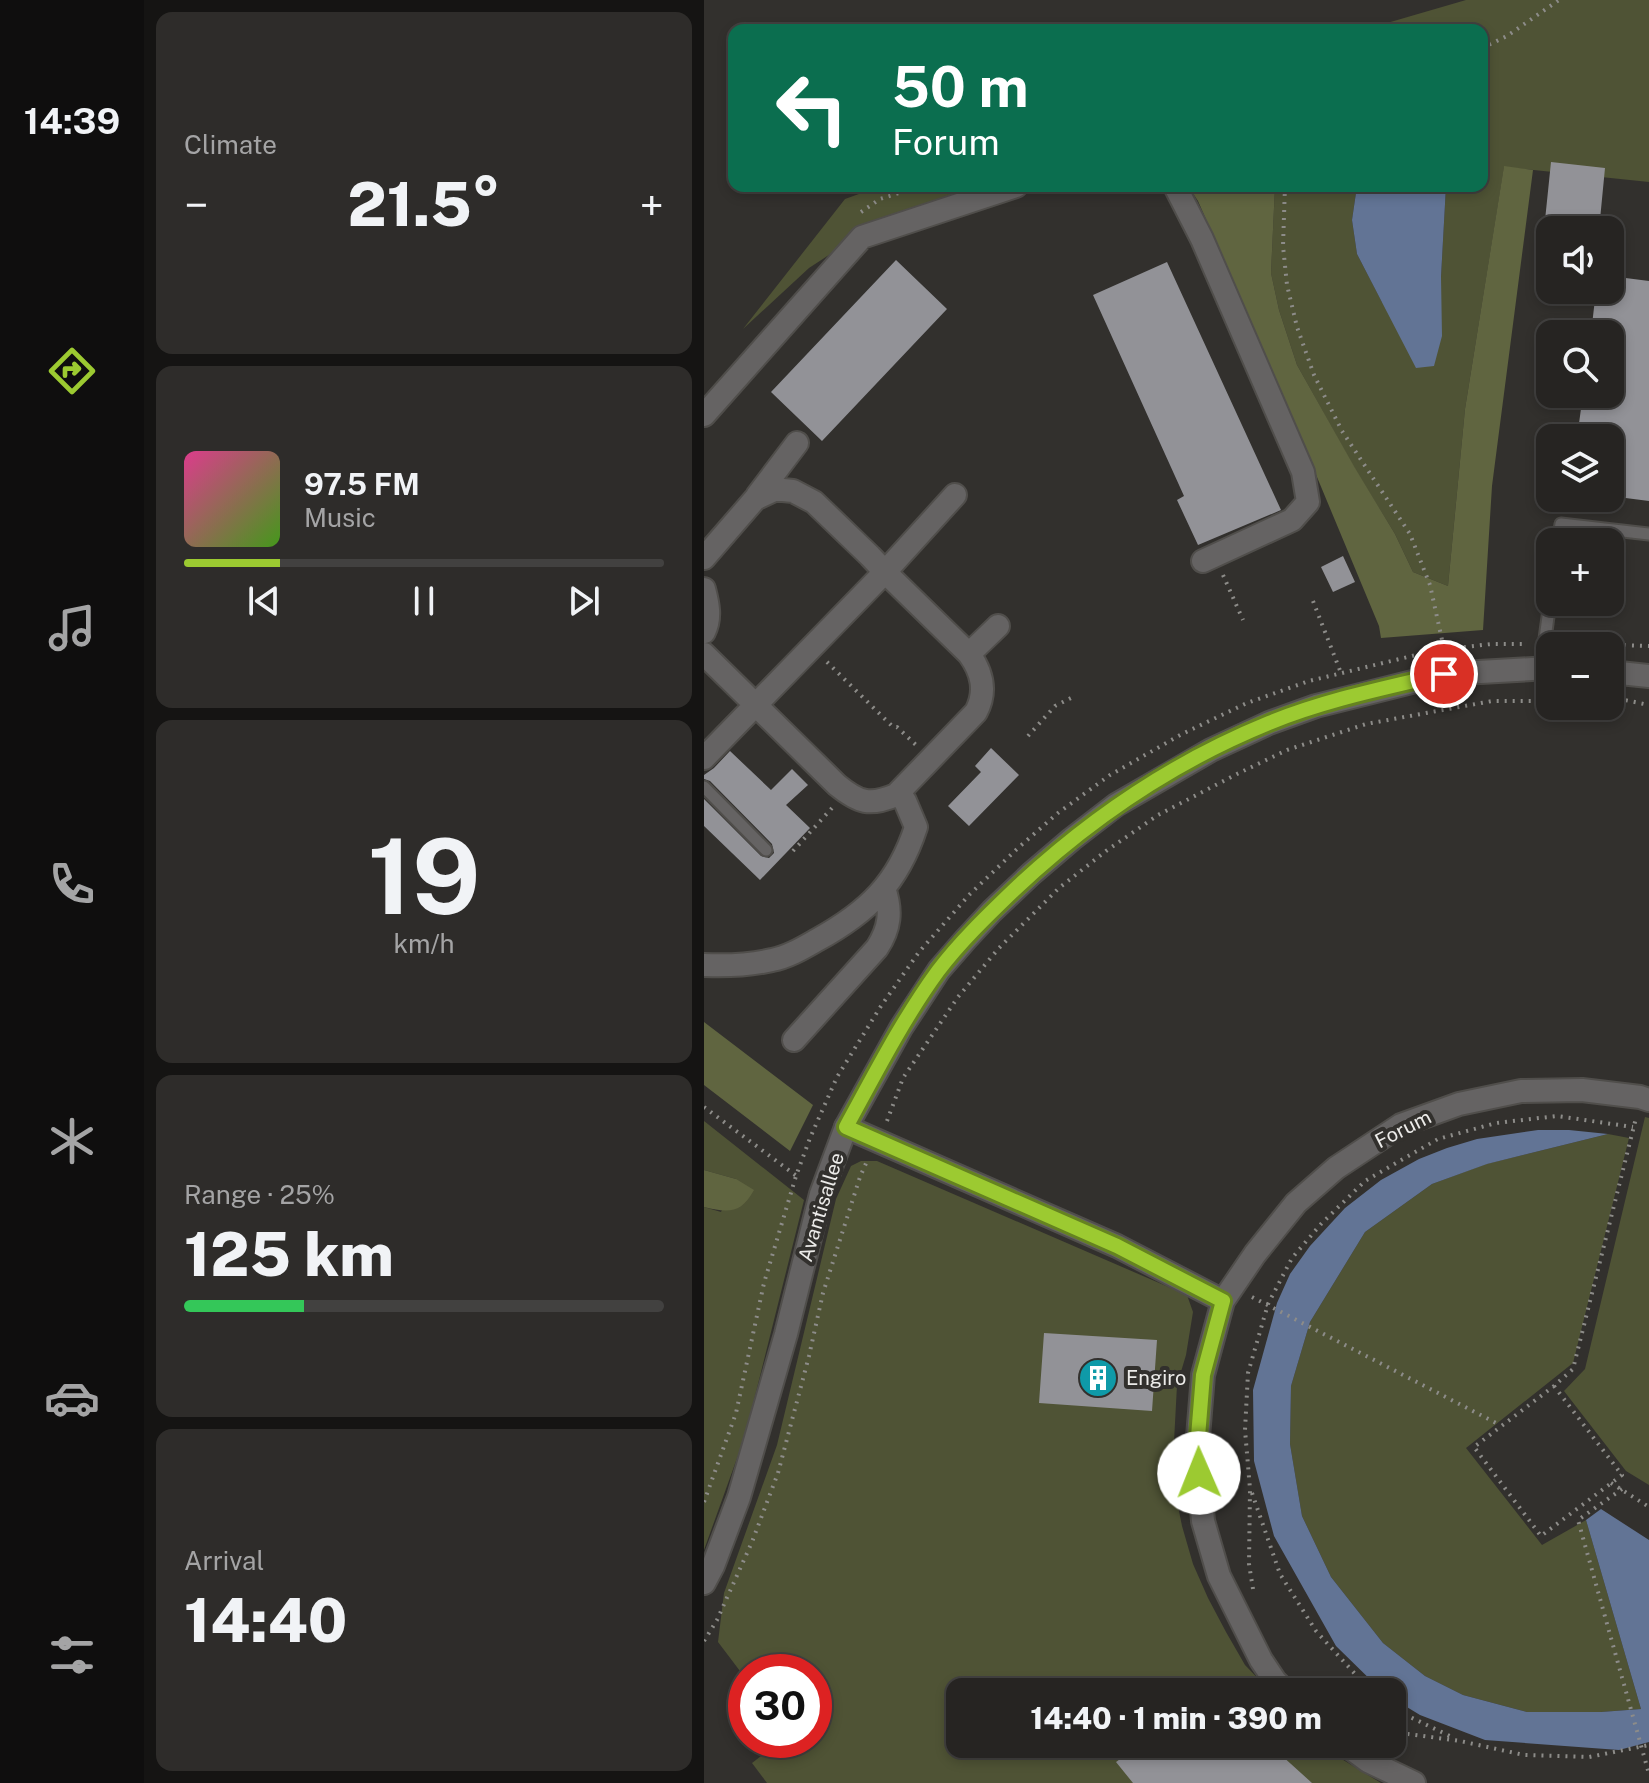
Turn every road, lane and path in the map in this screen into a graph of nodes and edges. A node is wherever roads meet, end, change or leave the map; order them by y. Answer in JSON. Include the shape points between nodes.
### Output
{"nodes":[{"id":1,"x":1559,"y":0,"type":"edge"},
{"id":2,"x":1488,"y":45,"type":"edge"},
{"id":3,"x":998,"y":192,"type":"edge"},
{"id":4,"x":1178,"y":192,"type":"edge"},
{"id":5,"x":1285,"y":192,"type":"edge"},
{"id":6,"x":704,"y":415,"type":"edge"},
{"id":7,"x":797,"y":443,"type":"dead end"},
{"id":8,"x":781,"y":463,"type":"junction"},
{"id":9,"x":793,"y":491,"type":"junction"},
{"id":10,"x":955,"y":495,"type":"dead end"},
{"id":11,"x":755,"y":499,"type":"junction"},
{"id":12,"x":1560,"y":528,"type":"edge"},
{"id":13,"x":1596,"y":528,"type":"edge"},
{"id":14,"x":1624,"y":531,"type":"edge"},
{"id":15,"x":1649,"y":534,"type":"edge"},
{"id":16,"x":704,"y":558,"type":"edge"},
{"id":17,"x":1213,"y":566,"type":"joint"},
{"id":18,"x":885,"y":572,"type":"junction"},
{"id":19,"x":704,"y":589,"type":"edge"},
{"id":20,"x":1313,"y":601,"type":"dead end"},
{"id":21,"x":1243,"y":620,"type":"dead end"},
{"id":22,"x":998,"y":626,"type":"dead end"},
{"id":23,"x":704,"y":632,"type":"edge"},
{"id":24,"x":1536,"y":643,"type":"edge"},
{"id":25,"x":1624,"y":645,"type":"edge"},
{"id":26,"x":812,"y":646,"type":"junction"},
{"id":27,"x":1649,"y":646,"type":"edge"},
{"id":28,"x":704,"y":654,"type":"edge"},
{"id":29,"x":969,"y":654,"type":"junction"},
{"id":30,"x":1417,"y":655,"type":"dead end"},
{"id":31,"x":1536,"y":669,"type":"edge"},
{"id":32,"x":1341,"y":673,"type":"junction"},
{"id":33,"x":1624,"y":673,"type":"edge"},
{"id":34,"x":1649,"y":676,"type":"edge"},
{"id":35,"x":1073,"y":697,"type":"dead end"},
{"id":36,"x":1348,"y":697,"type":"junction"},
{"id":37,"x":1624,"y":700,"type":"edge"},
{"id":38,"x":1536,"y":701,"type":"edge"},
{"id":39,"x":755,"y":705,"type":"junction"},
{"id":40,"x":1649,"y":705,"type":"edge"},
{"id":41,"x":1028,"y":736,"type":"dead end"},
{"id":42,"x":947,"y":743,"type":"junction"},
{"id":43,"x":704,"y":758,"type":"edge"},
{"id":44,"x":704,"y":787,"type":"edge"},
{"id":45,"x":846,"y":792,"type":"junction"},
{"id":46,"x":899,"y":792,"type":"junction"},
{"id":47,"x":766,"y":850,"type":"dead end"},
{"id":48,"x":793,"y":851,"type":"dead end"},
{"id":49,"x":884,"y":888,"type":"junction"},
{"id":50,"x":704,"y":965,"type":"edge"},
{"id":51,"x":794,"y":1040,"type":"dead end"},
{"id":52,"x":1645,"y":1099,"type":"edge"},
{"id":53,"x":704,"y":1107,"type":"edge"},
{"id":54,"x":846,"y":1127,"type":"junction"},
{"id":55,"x":1633,"y":1127,"type":"junction"},
{"id":56,"x":877,"y":1140,"type":"junction"},
{"id":57,"x":796,"y":1176,"type":"junction"},
{"id":58,"x":821,"y":1194,"type":"junction"},
{"id":59,"x":1223,"y":1301,"type":"junction"},
{"id":60,"x":1268,"y":1304,"type":"junction"},
{"id":61,"x":1554,"y":1386,"type":"junction"},
{"id":62,"x":1501,"y":1426,"type":"junction"},
{"id":63,"x":1611,"y":1483,"type":"junction"},
{"id":64,"x":1250,"y":1489,"type":"junction"},
{"id":65,"x":1622,"y":1489,"type":"junction"},
{"id":66,"x":704,"y":1502,"type":"edge"},
{"id":67,"x":1649,"y":1507,"type":"edge"},
{"id":68,"x":704,"y":1583,"type":"edge"},
{"id":69,"x":1253,"y":1589,"type":"dead end"},
{"id":70,"x":704,"y":1641,"type":"edge"},
{"id":71,"x":1273,"y":1678,"type":"edge"},
{"id":72,"x":1359,"y":1678,"type":"edge"},
{"id":73,"x":1406,"y":1714,"type":"edge"},
{"id":74,"x":1406,"y":1734,"type":"edge"},
{"id":75,"x":1460,"y":1741,"type":"junction"},
{"id":76,"x":1649,"y":1745,"type":"edge"},
{"id":77,"x":1641,"y":1747,"type":"junction"},
{"id":78,"x":1364,"y":1758,"type":"edge"},
{"id":79,"x":1649,"y":1774,"type":"edge"},
{"id":80,"x":1414,"y":1783,"type":"edge"}],
"edges":[{"from":1,"to":2,"type":"path"},
{"from":3,"to":6,"type":"street","via":[[862,237]]},
{"from":4,"to":17,"type":"street","via":[[1303,472],[1308,502],[1292,520]]},
{"from":5,"to":24,"type":"path","via":[[1283,246],[1297,327],[1342,431],[1410,534],[1430,585],[1444,649]]},
{"from":7,"to":8,"type":"street"},
{"from":8,"to":9,"type":"street","via":[[783,479]]},
{"from":8,"to":11,"type":"street"},
{"from":9,"to":11,"type":"street","via":[[774,490]]},
{"from":9,"to":18,"type":"street","via":[[814,502]]},
{"from":10,"to":18,"type":"street"},
{"from":11,"to":16,"type":"street"},
{"from":12,"to":13,"type":"lane"},
{"from":14,"to":15,"type":"lane"},
{"from":17,"to":21,"type":"path"},
{"from":18,"to":26,"type":"street"},
{"from":18,"to":29,"type":"street"},
{"from":19,"to":23,"type":"street","via":[[709,608]]},
{"from":20,"to":32,"type":"path"},
{"from":22,"to":29,"type":"street"},
{"from":25,"to":27,"type":"path"},
{"from":26,"to":39,"type":"street"},
{"from":26,"to":42,"type":"path","via":[[922,750],[937,735]]},
{"from":28,"to":39,"type":"street"},
{"from":29,"to":42,"type":"street","via":[[982,680],[981,702]]},
{"from":30,"to":32,"type":"path"},
{"from":31,"to":36,"type":"street","name":"Avantisallee","via":[[1444,674]]},
{"from":32,"to":36,"type":"path"},
{"from":32,"to":57,"type":"path","via":[[1247,703],[1182,734],[1110,775],[1018,848],[919,952],[881,1006],[837,1077]]},
{"from":33,"to":34,"type":"street"},
{"from":35,"to":41,"type":"path","via":[[1055,706]]},
{"from":36,"to":54,"type":"street","name":"Avantisallee","via":[[1269,723],[1211,750],[1116,805],[1072,839],[992,911],[939,970]]},
{"from":37,"to":40,"type":"path"},
{"from":38,"to":56,"type":"path","via":[[1492,701],[1366,724],[1287,750],[1158,815],[1059,888],[999,948],[903,1078]]},
{"from":39,"to":43,"type":"street"},
{"from":39,"to":45,"type":"street"},
{"from":42,"to":46,"type":"street"},
{"from":44,"to":47,"type":"lane"},
{"from":45,"to":46,"type":"street","via":[[867,802]]},
{"from":45,"to":48,"type":"path"},
{"from":46,"to":49,"type":"street","via":[[916,827],[909,850]]},
{"from":49,"to":50,"type":"street","via":[[838,929],[804,948],[774,960]]},
{"from":49,"to":51,"type":"street","via":[[890,918],[886,934]]},
{"from":52,"to":55,"type":"path"},
{"from":52,"to":59,"type":"street","name":"Forum","via":[[1582,1090],[1521,1091],[1459,1104],[1401,1125],[1336,1168],[1296,1203]]},
{"from":53,"to":57,"type":"path"},
{"from":54,"to":56,"type":"street"},
{"from":54,"to":58,"type":"street","name":"Avantisallee"},
{"from":55,"to":60,"type":"path","via":[[1557,1116],[1496,1123],[1438,1139],[1365,1181],[1292,1258]]},
{"from":55,"to":61,"type":"path","via":[[1573,1369]]},
{"from":56,"to":59,"type":"street","via":[[1117,1246]]},
{"from":56,"to":70,"type":"path","via":[[823,1293],[778,1473],[752,1542]]},
{"from":57,"to":58,"type":"path"},
{"from":57,"to":66,"type":"path","via":[[764,1283],[736,1413]]},
{"from":58,"to":68,"type":"street","name":"Avantisallee","via":[[765,1413]]},
{"from":59,"to":71,"type":"street","name":"Forum","via":[[1203,1375],[1197,1449],[1203,1521],[1219,1576]]},
{"from":60,"to":62,"type":"path"},
{"from":60,"to":64,"type":"path","via":[[1248,1373]]},
{"from":61,"to":62,"type":"path"},
{"from":61,"to":63,"type":"path","via":[[1622,1475]]},
{"from":62,"to":63,"type":"path","via":[[1474,1447],[1541,1536]]},
{"from":63,"to":65,"type":"path"},
{"from":64,"to":69,"type":"path"},
{"from":64,"to":72,"type":"path","via":[[1280,1574],[1316,1631]]},
{"from":65,"to":67,"type":"path"},
{"from":65,"to":77,"type":"path","via":[[1578,1520]]},
{"from":73,"to":75,"type":"path"},
{"from":74,"to":75,"type":"path"},
{"from":75,"to":77,"type":"path","via":[[1524,1755],[1589,1757]]},
{"from":76,"to":77,"type":"path"},
{"from":77,"to":79,"type":"path"},
{"from":78,"to":80,"type":"street"}]}
